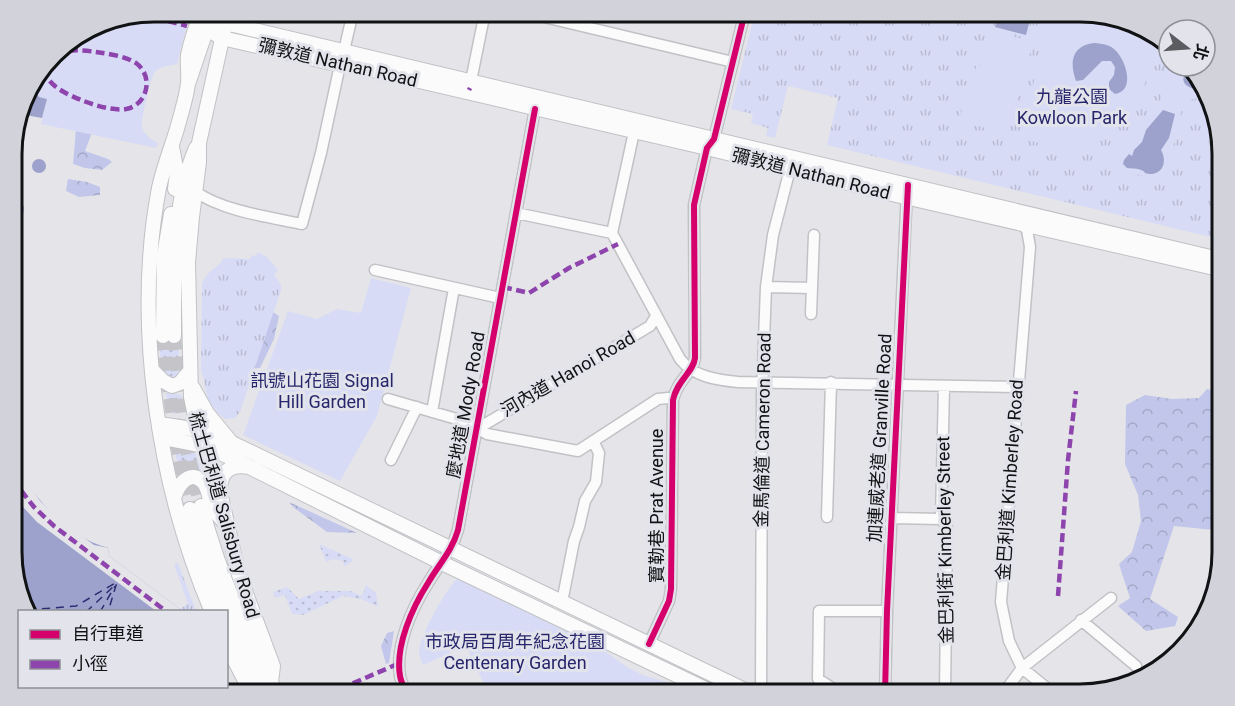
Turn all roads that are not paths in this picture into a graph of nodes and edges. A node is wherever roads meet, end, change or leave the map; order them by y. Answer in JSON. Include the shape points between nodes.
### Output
{"nodes":[{"id":1,"x":199,"y":22,"type":"edge"},
{"id":2,"x":205,"y":22,"type":"edge"},
{"id":3,"x":220,"y":22,"type":"edge"},
{"id":4,"x":225,"y":22,"type":"edge"},
{"id":5,"x":238,"y":22,"type":"edge"},
{"id":6,"x":351,"y":22,"type":"edge"},
{"id":7,"x":483,"y":22,"type":"edge"},
{"id":8,"x":565,"y":22,"type":"edge"},
{"id":9,"x":743,"y":22,"type":"edge"},
{"id":10,"x":207,"y":28,"type":"junction"},
{"id":11,"x":222,"y":38,"type":"junction"},
{"id":12,"x":342,"y":58,"type":"junction"},
{"id":13,"x":733,"y":62,"type":"junction"},
{"id":14,"x":471,"y":81,"type":"junction"},
{"id":15,"x":188,"y":84,"type":"junction"},
{"id":16,"x":535,"y":109,"type":"junction"},
{"id":17,"x":634,"y":132,"type":"junction"},
{"id":18,"x":199,"y":143,"type":"junction"},
{"id":19,"x":710,"y":144,"type":"junction"},
{"id":20,"x":172,"y":147,"type":"junction"},
{"id":21,"x":790,"y":169,"type":"junction"},
{"id":22,"x":907,"y":190,"type":"junction"},
{"id":23,"x":196,"y":192,"type":"junction"},
{"id":24,"x":516,"y":213,"type":"junction"},
{"id":25,"x":1021,"y":223,"type":"junction"},
{"id":26,"x":1046,"y":228,"type":"junction"},
{"id":27,"x":612,"y":233,"type":"junction"},
{"id":28,"x":814,"y":235,"type":"dead end"},
{"id":29,"x":1030,"y":247,"type":"junction"},
{"id":30,"x":1212,"y":258,"type":"edge"},
{"id":31,"x":1212,"y":267,"type":"edge"},
{"id":32,"x":381,"y":273,"type":"dead end"},
{"id":33,"x":766,"y":287,"type":"junction"},
{"id":34,"x":454,"y":288,"type":"junction"},
{"id":35,"x":812,"y":288,"type":"junction"},
{"id":36,"x":500,"y":298,"type":"junction"},
{"id":37,"x":811,"y":314,"type":"dead end"},
{"id":38,"x":656,"y":316,"type":"junction"},
{"id":39,"x":152,"y":369,"type":"junction"},
{"id":40,"x":691,"y":369,"type":"junction"},
{"id":41,"x":190,"y":377,"type":"junction"},
{"id":42,"x":762,"y":382,"type":"junction"},
{"id":43,"x":831,"y":382,"type":"junction"},
{"id":44,"x":898,"y":384,"type":"junction"},
{"id":45,"x":944,"y":386,"type":"junction"},
{"id":46,"x":1017,"y":387,"type":"junction"},
{"id":47,"x":388,"y":399,"type":"dead end"},
{"id":48,"x":673,"y":400,"type":"junction"},
{"id":49,"x":417,"y":407,"type":"junction"},
{"id":50,"x":432,"y":412,"type":"junction"},
{"id":51,"x":477,"y":429,"type":"junction"},
{"id":52,"x":198,"y":430,"type":"junction"},
{"id":53,"x":161,"y":431,"type":"junction"},
{"id":54,"x":593,"y":441,"type":"junction"},
{"id":55,"x":234,"y":444,"type":"junction"},
{"id":56,"x":204,"y":446,"type":"junction"},
{"id":57,"x":391,"y":460,"type":"dead end"},
{"id":58,"x":251,"y":467,"type":"junction"},
{"id":59,"x":220,"y":491,"type":"junction"},
{"id":60,"x":174,"y":499,"type":"junction"},
{"id":61,"x":827,"y":517,"type":"dead end"},
{"id":62,"x":892,"y":518,"type":"junction"},
{"id":63,"x":940,"y":519,"type":"junction"},
{"id":64,"x":225,"y":523,"type":"junction"},
{"id":65,"x":452,"y":549,"type":"junction"},
{"id":66,"x":442,"y":563,"type":"junction"},
{"id":67,"x":1111,"y":598,"type":"dead end"},
{"id":68,"x":562,"y":602,"type":"junction"},
{"id":69,"x":211,"y":610,"type":"edge"},
{"id":70,"x":225,"y":610,"type":"edge"},
{"id":71,"x":887,"y":611,"type":"junction"},
{"id":72,"x":228,"y":618,"type":"edge"},
{"id":73,"x":1082,"y":620,"type":"junction"},
{"id":74,"x":649,"y":644,"type":"junction"},
{"id":75,"x":228,"y":648,"type":"edge"},
{"id":76,"x":1136,"y":666,"type":"dead end"},
{"id":77,"x":1022,"y":668,"type":"junction"},
{"id":78,"x":694,"y":683,"type":"edge"},
{"id":79,"x":731,"y":683,"type":"edge"},
{"id":80,"x":761,"y":683,"type":"edge"},
{"id":81,"x":825,"y":683,"type":"edge"},
{"id":82,"x":885,"y":683,"type":"edge"},
{"id":83,"x":945,"y":683,"type":"edge"},
{"id":84,"x":1011,"y":683,"type":"edge"},
{"id":85,"x":1041,"y":683,"type":"edge"},
{"id":86,"x":247,"y":684,"type":"edge"},
{"id":87,"x":258,"y":684,"type":"edge"},
{"id":88,"x":272,"y":684,"type":"edge"},
{"id":89,"x":274,"y":684,"type":"edge"},
{"id":90,"x":402,"y":684,"type":"edge"}],
"edges":[{"from":1,"to":15,"type":"main road","name":"梳士巴利道 Salisbury Road","via":[[188,56]]},
{"from":2,"to":10,"type":"main road"},
{"from":3,"to":10,"type":"main road"},
{"from":4,"to":11,"type":"main road","name":"梳士巴利道 Salisbury Road"},
{"from":5,"to":12,"type":"main road","name":"彌敦道 Nathan Road"},
{"from":6,"to":12,"type":"street"},
{"from":7,"to":14,"type":"street"},
{"from":8,"to":13,"type":"street"},
{"from":9,"to":13,"type":"street"},
{"from":10,"to":11,"type":"main road","name":"彌敦道 Nathan Road"},
{"from":10,"to":15,"type":"main road"},
{"from":11,"to":12,"type":"main road","name":"彌敦道 Nathan Road"},
{"from":11,"to":18,"type":"main road","name":"梳士巴利道 Salisbury Road"},
{"from":12,"to":14,"type":"main road","name":"彌敦道 Nathan Road"},
{"from":12,"to":16,"type":"main road","name":"彌敦道 Nathan Road","via":[[346,64]]},
{"from":12,"to":23,"type":"street","via":[[302,224],[223,205]]},
{"from":13,"to":19,"type":"street"},
{"from":14,"to":19,"type":"main road","name":"彌敦道 Nathan Road"},
{"from":15,"to":20,"type":"main road","name":"梳士巴利道 Salisbury Road"},
{"from":16,"to":17,"type":"main road","name":"彌敦道 Nathan Road"},
{"from":16,"to":24,"type":"street","name":"麼地道 Mody Road"},
{"from":17,"to":19,"type":"main road","name":"彌敦道 Nathan Road"},
{"from":17,"to":27,"type":"street"},
{"from":18,"to":20,"type":"main road","via":[[181,202],[169,336],[164,256],[177,174]]},
{"from":18,"to":23,"type":"main road","name":"梳士巴利道 Salisbury Road"},
{"from":19,"to":21,"type":"main road","name":"彌敦道 Nathan Road"},
{"from":19,"to":22,"type":"main road","name":"彌敦道 Nathan Road"},
{"from":19,"to":40,"type":"street","via":[[694,205],[695,357]]},
{"from":20,"to":39,"type":"main road","name":"梳士巴利道 Salisbury Road","via":[[163,169],[152,247]]},
{"from":21,"to":22,"type":"main road","name":"彌敦道 Nathan Road","via":[[879,191]]},
{"from":21,"to":33,"type":"street","name":"金馬倫道 Cameron Road","via":[[773,235]]},
{"from":22,"to":25,"type":"main road","name":"彌敦道 Nathan Road"},
{"from":22,"to":30,"type":"main road","name":"彌敦道 Nathan Road"},
{"from":22,"to":44,"type":"street","name":"加連威老道 Granville Road"},
{"from":23,"to":41,"type":"main road","name":"梳士巴利道 Salisbury Road","via":[[188,262]]},
{"from":24,"to":27,"type":"street"},
{"from":24,"to":36,"type":"street","name":"麼地道 Mody Road"},
{"from":25,"to":26,"type":"main road","name":"彌敦道 Nathan Road"},
{"from":25,"to":29,"type":"street","name":"金巴利道 Kimberley Road","via":[[1027,230]]},
{"from":26,"to":29,"type":"street"},
{"from":26,"to":31,"type":"main road","name":"彌敦道 Nathan Road"},
{"from":27,"to":38,"type":"street"},
{"from":28,"to":35,"type":"street"},
{"from":29,"to":46,"type":"street","name":"金巴利道 Kimberley Road"},
{"from":32,"to":34,"type":"street"},
{"from":33,"to":35,"type":"street"},
{"from":33,"to":42,"type":"street","name":"金馬倫道 Cameron Road"},
{"from":34,"to":36,"type":"street"},
{"from":34,"to":50,"type":"street"},
{"from":35,"to":37,"type":"street"},
{"from":36,"to":51,"type":"street","name":"麼地道 Mody Road"},
{"from":38,"to":40,"type":"street","via":[[680,359]]},
{"from":38,"to":51,"type":"street","name":"河內道 Hanoi Road","via":[[650,326]]},
{"from":39,"to":41,"type":"main road","via":[[172,386]]},
{"from":39,"to":53,"type":"main road","name":"梳士巴利道 Salisbury Road"},
{"from":40,"to":42,"type":"street","via":[[717,380]]},
{"from":40,"to":48,"type":"street","via":[[678,384]]},
{"from":41,"to":52,"type":"main road","name":"梳士巴利道 Salisbury Road"},
{"from":41,"to":55,"type":"main road","via":[[207,413]]},
{"from":42,"to":43,"type":"street"},
{"from":42,"to":80,"type":"street","name":"金馬倫道 Cameron Road"},
{"from":43,"to":44,"type":"street"},
{"from":43,"to":61,"type":"street"},
{"from":44,"to":45,"type":"street"},
{"from":44,"to":62,"type":"street","name":"加連威老道 Granville Road"},
{"from":45,"to":46,"type":"street"},
{"from":45,"to":63,"type":"street","name":"金巴利街 Kimberley Street"},
{"from":46,"to":77,"type":"street","name":"金巴利道 Kimberley Road","via":[[1001,602],[1009,641]]},
{"from":47,"to":49,"type":"street"},
{"from":48,"to":54,"type":"street","via":[[658,399]]},
{"from":48,"to":74,"type":"street","name":"寶勒巷 Prat Avenue","via":[[671,588]]},
{"from":49,"to":50,"type":"street"},
{"from":49,"to":57,"type":"street"},
{"from":50,"to":51,"type":"street","via":[[467,422]]},
{"from":51,"to":54,"type":"street","via":[[578,451]]},
{"from":51,"to":65,"type":"street","name":"麼地道 Mody Road"},
{"from":52,"to":53,"type":"main road"},
{"from":52,"to":55,"type":"main road"},
{"from":52,"to":56,"type":"main road","name":"梳士巴利道 Salisbury Road"},
{"from":53,"to":56,"type":"main road"},
{"from":53,"to":60,"type":"main road","name":"梳士巴利道 Salisbury Road"},
{"from":54,"to":68,"type":"street","via":[[600,453],[596,482],[586,498]]},
{"from":55,"to":65,"type":"main road"},
{"from":56,"to":58,"type":"main road"},
{"from":56,"to":59,"type":"main road","name":"梳士巴利道 Salisbury Road"},
{"from":58,"to":59,"type":"main road","via":[[233,466],[226,470]]},
{"from":58,"to":66,"type":"main road"},
{"from":59,"to":64,"type":"main road","name":"梳士巴利道 Salisbury Road"},
{"from":60,"to":64,"type":"main road","via":[[185,479],[200,479],[213,508]]},
{"from":60,"to":69,"type":"main road","name":"梳士巴利道 Salisbury Road"},
{"from":62,"to":63,"type":"street"},
{"from":62,"to":71,"type":"street","name":"加連威老道 Granville Road"},
{"from":63,"to":83,"type":"street","name":"金巴利街 Kimberley Street","via":[[947,527]]},
{"from":64,"to":89,"type":"main road","name":"梳士巴利道 Salisbury Road","via":[[248,603],[273,666]]},
{"from":65,"to":66,"type":"street","name":"麼地道 Mody Road"},
{"from":65,"to":68,"type":"main road"},
{"from":66,"to":78,"type":"main road"},
{"from":66,"to":90,"type":"street","name":"麼地道 Mody Road","via":[[425,588],[403,640]]},
{"from":67,"to":73,"type":"street"},
{"from":68,"to":74,"type":"main road"},
{"from":70,"to":88,"type":"main road","via":[[200,544],[196,508],[258,661]]},
{"from":71,"to":81,"type":"street","via":[[819,611],[818,679]]},
{"from":71,"to":82,"type":"street","name":"加連威老道 Granville Road"},
{"from":72,"to":87,"type":"main road"},
{"from":73,"to":76,"type":"street"},
{"from":73,"to":77,"type":"street"},
{"from":74,"to":79,"type":"main road"},
{"from":75,"to":86,"type":"main road"},
{"from":77,"to":84,"type":"street"},
{"from":77,"to":85,"type":"street","name":"金巴利道 Kimberley Road"}]}
